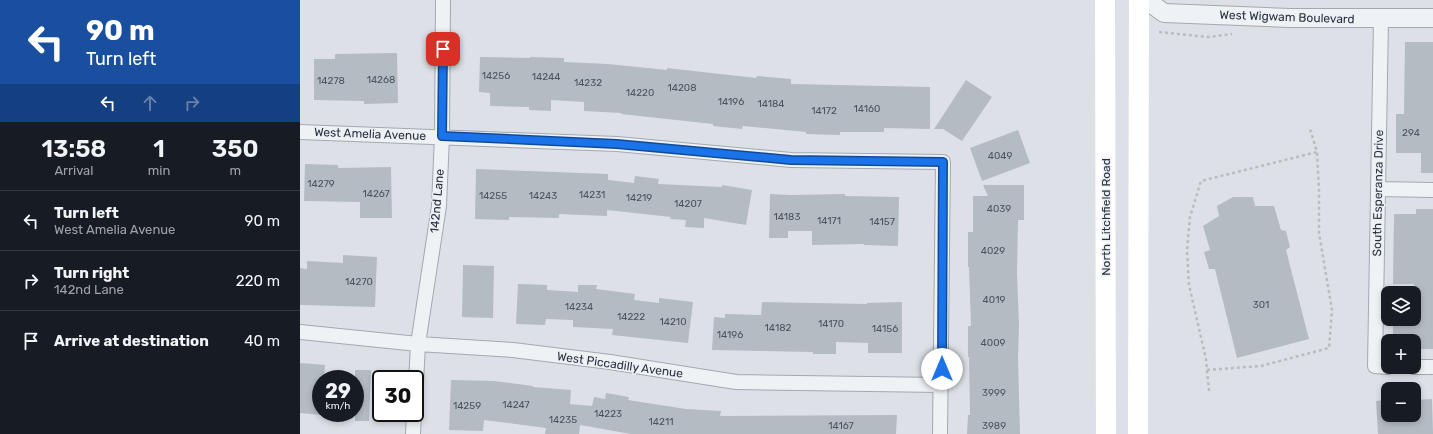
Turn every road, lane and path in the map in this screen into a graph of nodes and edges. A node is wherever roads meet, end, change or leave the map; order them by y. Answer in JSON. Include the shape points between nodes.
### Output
{"nodes":[{"id":1,"x":443,"y":0,"type":"edge"},
{"id":2,"x":1105,"y":0,"type":"edge"},
{"id":3,"x":1139,"y":0,"type":"edge"},
{"id":4,"x":1146,"y":0,"type":"edge"},
{"id":5,"x":1433,"y":18,"type":"edge"},
{"id":6,"x":1381,"y":19,"type":"junction"},
{"id":7,"x":1310,"y":129,"type":"dead end"},
{"id":8,"x":300,"y":132,"type":"edge"},
{"id":9,"x":442,"y":136,"type":"junction"},
{"id":10,"x":1317,"y":152,"type":"junction"},
{"id":11,"x":1378,"y":189,"type":"junction"},
{"id":12,"x":1433,"y":190,"type":"edge"},
{"id":13,"x":300,"y":332,"type":"edge"},
{"id":14,"x":1381,"y":334,"type":"edge"},
{"id":15,"x":418,"y":344,"type":"junction"},
{"id":16,"x":1421,"y":367,"type":"edge"},
{"id":17,"x":1433,"y":367,"type":"edge"},
{"id":18,"x":417,"y":370,"type":"edge"},
{"id":19,"x":1207,"y":370,"type":"junction"},
{"id":20,"x":941,"y":385,"type":"junction"},
{"id":21,"x":1209,"y":391,"type":"dead end"},
{"id":22,"x":414,"y":422,"type":"edge"},
{"id":23,"x":413,"y":434,"type":"edge"},
{"id":24,"x":940,"y":434,"type":"edge"},
{"id":25,"x":1106,"y":434,"type":"edge"},
{"id":26,"x":1138,"y":434,"type":"edge"}],
"edges":[{"from":1,"to":9,"type":"street","name":"142nd Lane"},
{"from":2,"to":25,"type":"main road","name":"North Litchfield Road"},
{"from":3,"to":26,"type":"main road"},
{"from":4,"to":6,"type":"street","name":"West Wigwam Boulevard","via":[[1164,13]]},
{"from":5,"to":6,"type":"street","name":"West Wigwam Boulevard"},
{"from":6,"to":11,"type":"street","name":"South Esperanza Drive"},
{"from":7,"to":10,"type":"path"},
{"from":8,"to":9,"type":"street","name":"West Amelia Avenue"},
{"from":9,"to":15,"type":"street","name":"142nd Lane","via":[[439,206]]},
{"from":9,"to":20,"type":"street","name":"West Amelia Avenue","via":[[617,144],[791,160],[943,162]]},
{"from":10,"to":19,"type":"path","via":[[1201,181],[1190,217],[1187,250],[1189,285]]},
{"from":10,"to":19,"type":"path","via":[[1319,233],[1332,310],[1329,348],[1260,366]]},
{"from":11,"to":12,"type":"street"},
{"from":11,"to":14,"type":"street","name":"South Esperanza Drive"},
{"from":13,"to":15,"type":"street","name":"West Piccadilly Avenue"},
{"from":15,"to":18,"type":"street","name":"142nd Lane"},
{"from":15,"to":20,"type":"street","name":"West Piccadilly Avenue","via":[[521,351],[736,382]]},
{"from":16,"to":17,"type":"street"},
{"from":19,"to":21,"type":"path"},
{"from":20,"to":24,"type":"street"},
{"from":22,"to":23,"type":"street"}]}
